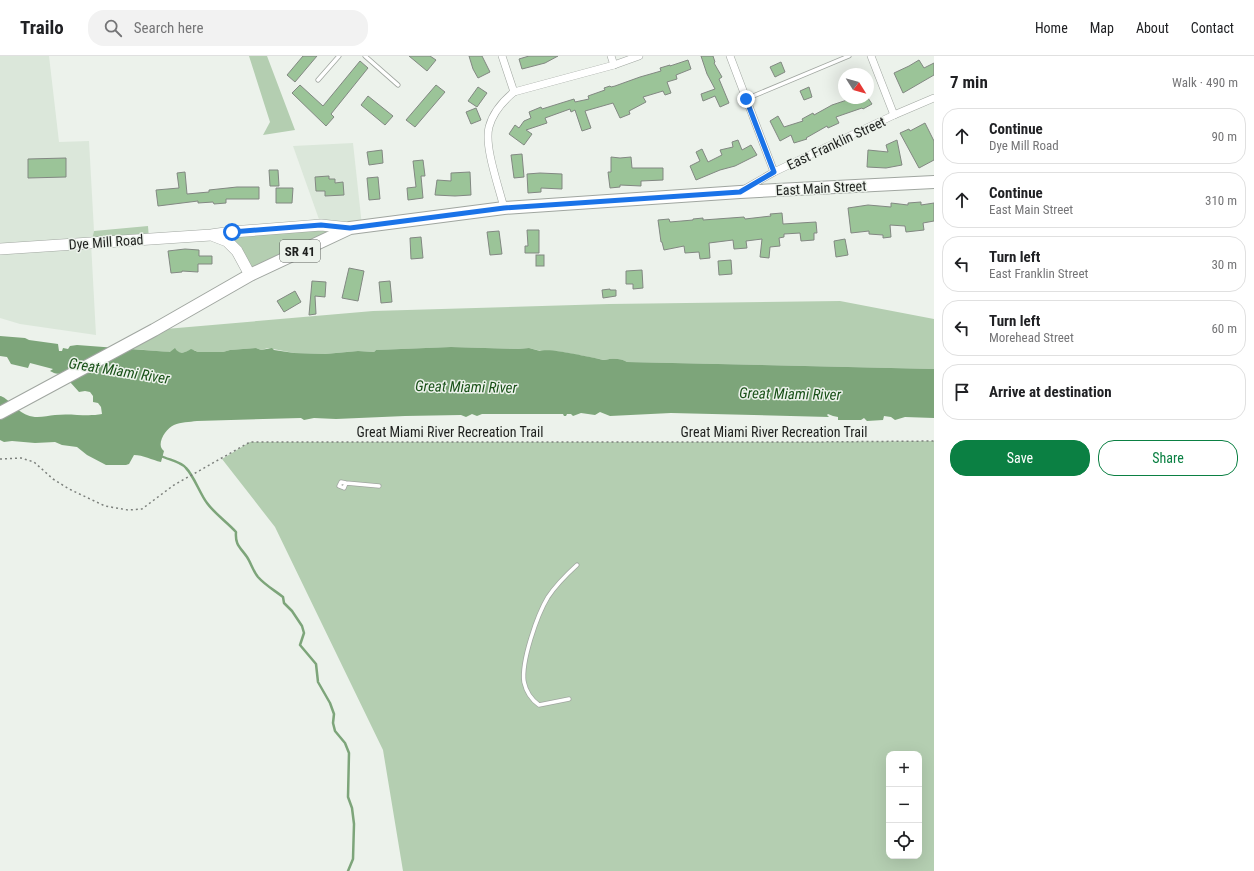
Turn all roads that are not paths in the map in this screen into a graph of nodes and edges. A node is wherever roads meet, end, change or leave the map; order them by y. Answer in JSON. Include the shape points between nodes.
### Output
{"nodes":[{"id":1,"x":339,"y":56,"type":"edge"},
{"id":2,"x":365,"y":56,"type":"edge"},
{"id":3,"x":502,"y":56,"type":"edge"},
{"id":4,"x":611,"y":56,"type":"edge"},
{"id":5,"x":639,"y":56,"type":"edge"},
{"id":6,"x":730,"y":56,"type":"edge"},
{"id":7,"x":849,"y":56,"type":"edge"},
{"id":8,"x":870,"y":56,"type":"edge"},
{"id":9,"x":614,"y":65,"type":"junction"},
{"id":10,"x":318,"y":80,"type":"dead end"},
{"id":11,"x":398,"y":85,"type":"dead end"},
{"id":12,"x":514,"y":92,"type":"junction"},
{"id":13,"x":934,"y":98,"type":"edge"},
{"id":14,"x":746,"y":99,"type":"junction"},
{"id":15,"x":894,"y":115,"type":"junction"},
{"id":16,"x":774,"y":172,"type":"junction"},
{"id":17,"x":934,"y":182,"type":"edge"},
{"id":18,"x":740,"y":192,"type":"junction"},
{"id":19,"x":504,"y":208,"type":"junction"},
{"id":20,"x":350,"y":228,"type":"junction"},
{"id":21,"x":211,"y":235,"type":"junction"},
{"id":22,"x":0,"y":249,"type":"edge"},
{"id":23,"x":250,"y":275,"type":"junction"},
{"id":24,"x":0,"y":413,"type":"edge"},
{"id":25,"x":346,"y":483,"type":"dead end"},
{"id":26,"x":379,"y":486,"type":"dead end"},
{"id":27,"x":577,"y":565,"type":"dead end"},
{"id":28,"x":569,"y":699,"type":"dead end"}],
"edges":[{"from":1,"to":10,"type":"lane"},
{"from":2,"to":11,"type":"lane"},
{"from":3,"to":12,"type":"street"},
{"from":4,"to":9,"type":"street"},
{"from":5,"to":9,"type":"street"},
{"from":6,"to":14,"type":"street"},
{"from":7,"to":14,"type":"lane"},
{"from":8,"to":15,"type":"street"},
{"from":9,"to":12,"type":"street"},
{"from":12,"to":19,"type":"street","via":[[502,102],[489,127],[488,141],[492,164]]},
{"from":13,"to":15,"type":"street","name":"East Franklin Street"},
{"from":14,"to":16,"type":"street"},
{"from":15,"to":16,"type":"street","name":"East Franklin Street"},
{"from":16,"to":18,"type":"street","name":"East Franklin Street"},
{"from":17,"to":18,"type":"main road","name":"East Main Street","number":"SR 41"},
{"from":18,"to":19,"type":"main road","name":"East Main Street","number":"SR 41"},
{"from":19,"to":20,"type":"main road","name":"East Main Street","number":"SR 41"},
{"from":20,"to":21,"type":"street","name":"Dye Mill Road","via":[[321,225]]},
{"from":20,"to":23,"type":"main road","number":"SR 41"},
{"from":21,"to":22,"type":"street","name":"Dye Mill Road"},
{"from":21,"to":23,"type":"street","name":"Dye Mill Road","via":[[227,241],[237,250]]},
{"from":23,"to":24,"type":"main road","number":"SR 41"},
{"from":25,"to":26,"type":"lane"},
{"from":27,"to":28,"type":"lane","via":[[556,586],[542,608],[527,656],[524,675],[527,690],[539,705]]}]}
